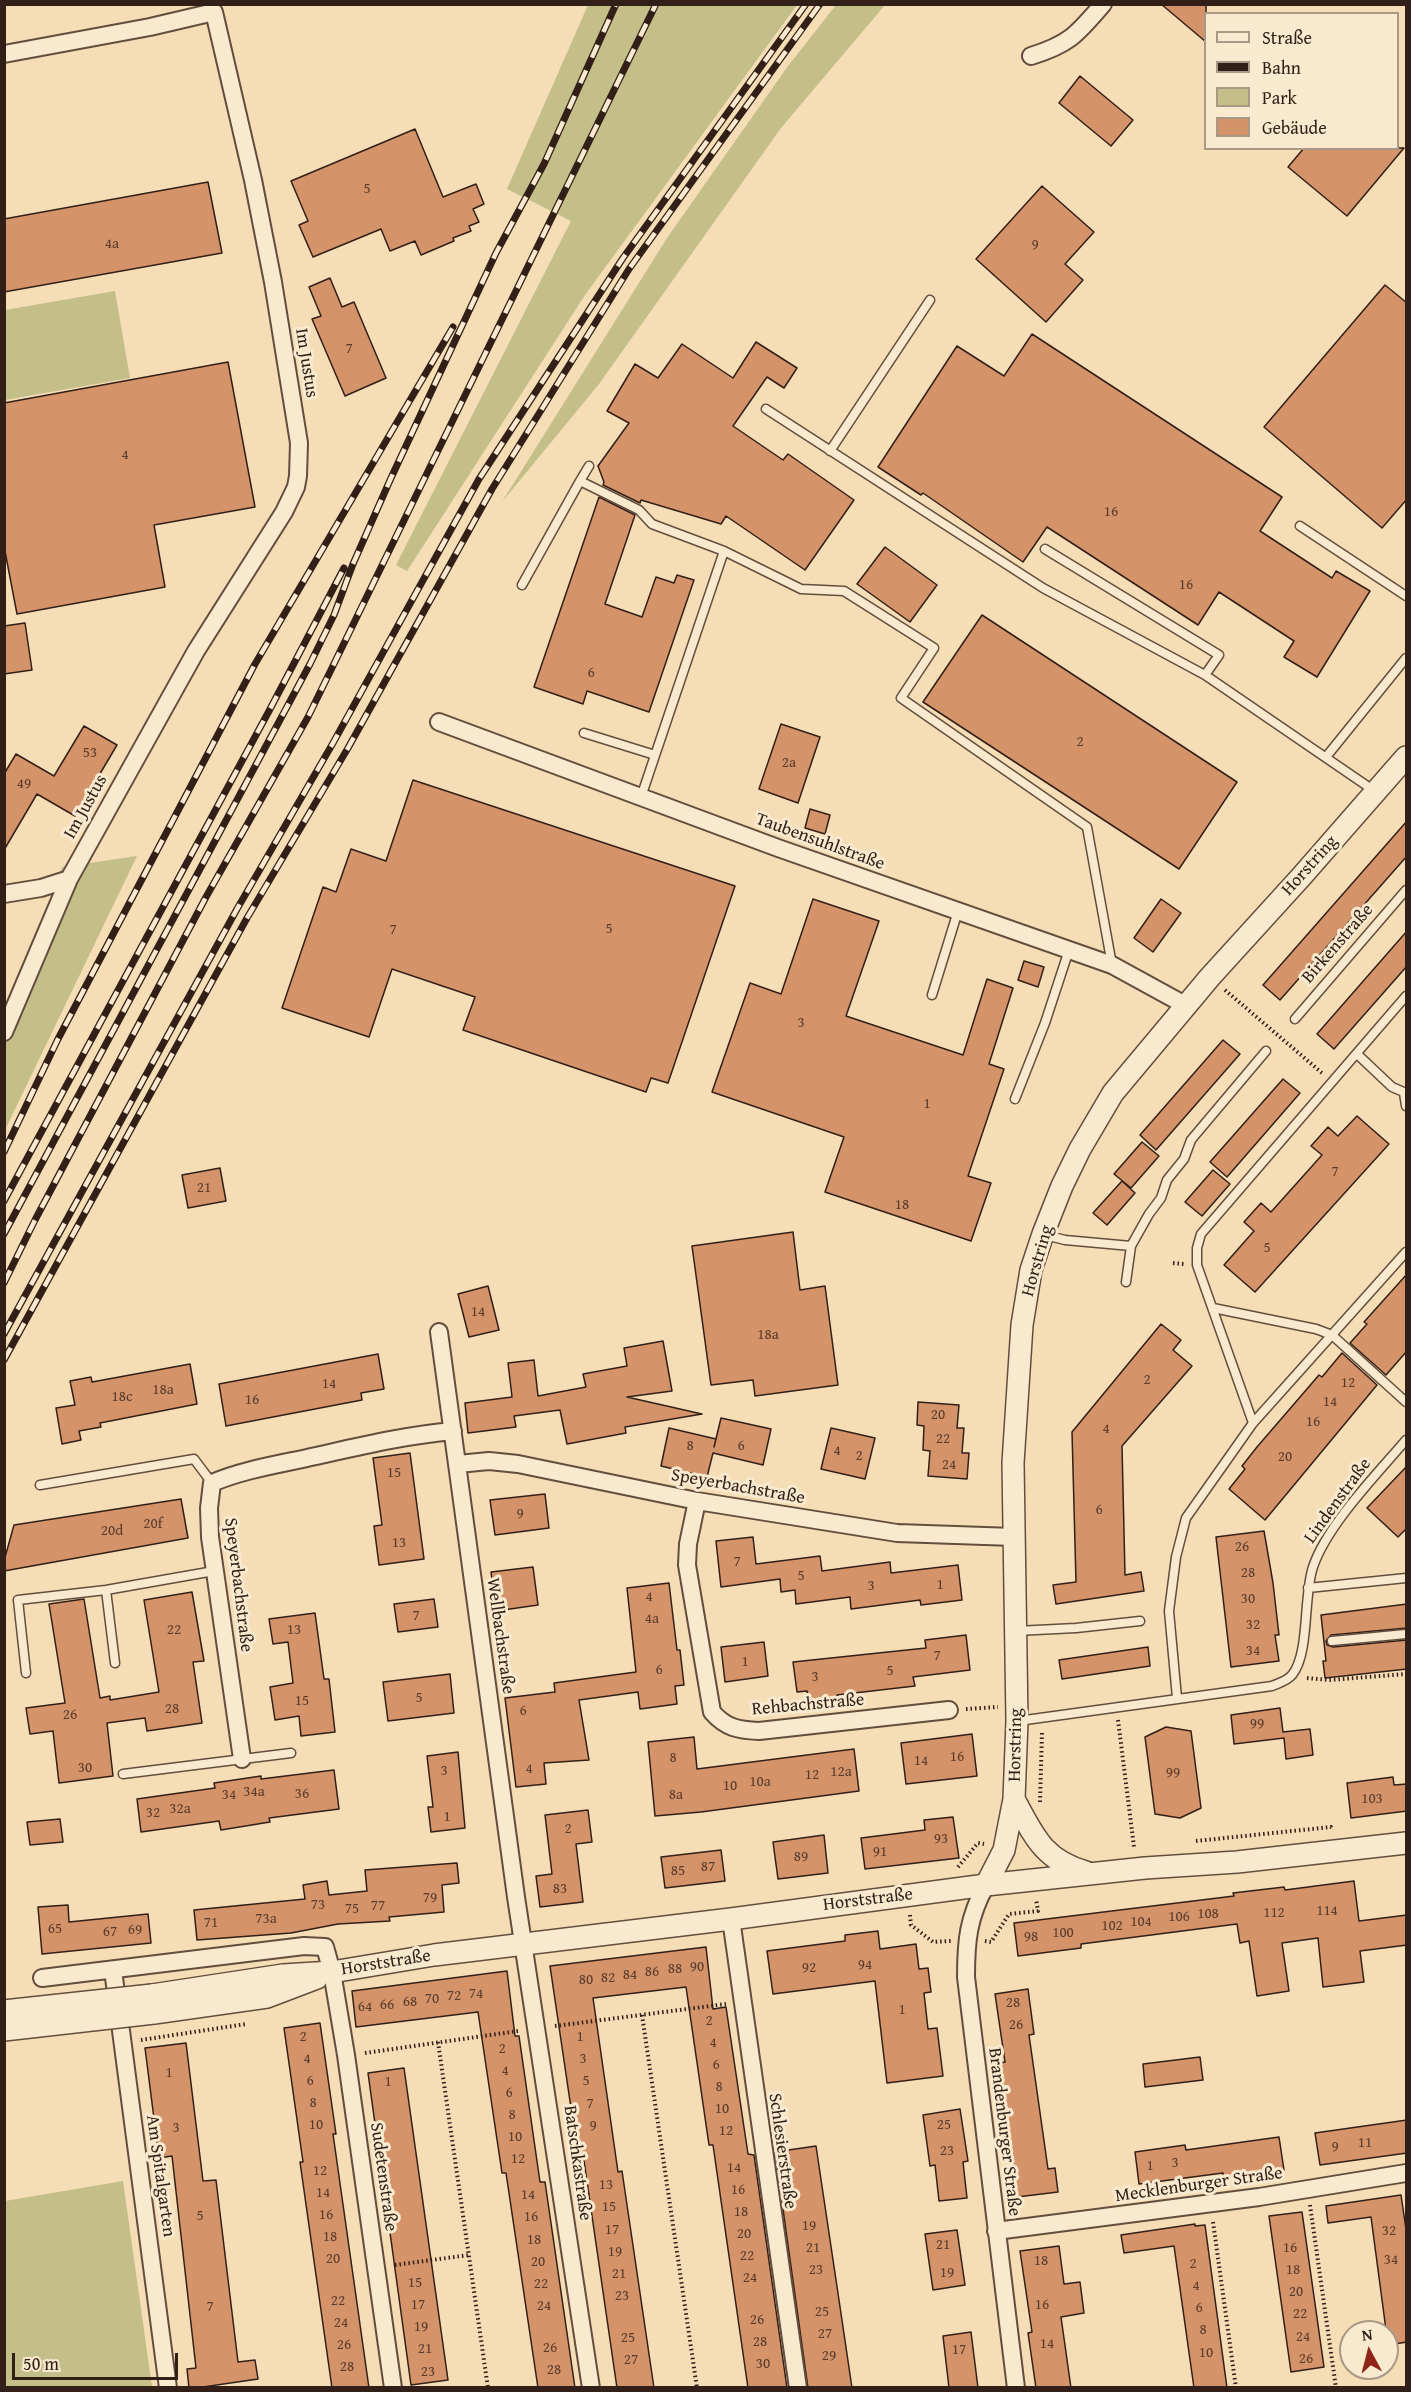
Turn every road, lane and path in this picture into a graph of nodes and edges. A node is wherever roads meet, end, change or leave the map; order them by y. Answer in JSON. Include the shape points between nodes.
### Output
{"nodes":[{"id":1,"x":1103,"y":4,"type":"edge"},
{"id":2,"x":214,"y":8,"type":"edge"},
{"id":3,"x":4,"y":54,"type":"edge"},
{"id":4,"x":1031,"y":56,"type":"dead end"},
{"id":5,"x":930,"y":300,"type":"dead end"},
{"id":6,"x":766,"y":409,"type":"dead end"},
{"id":7,"x":830,"y":451,"type":"junction"},
{"id":8,"x":589,"y":466,"type":"dead end"},
{"id":9,"x":580,"y":481,"type":"junction"},
{"id":10,"x":1300,"y":526,"type":"dead end"},
{"id":11,"x":1045,"y":549,"type":"dead end"},
{"id":12,"x":724,"y":551,"type":"junction"},
{"id":13,"x":522,"y":585,"type":"dead end"},
{"id":14,"x":1407,"y":596,"type":"edge"},
{"id":15,"x":1407,"y":658,"type":"edge"},
{"id":16,"x":1205,"y":675,"type":"junction"},
{"id":17,"x":439,"y":722,"type":"dead end"},
{"id":18,"x":584,"y":734,"type":"dead end"},
{"id":19,"x":655,"y":755,"type":"junction"},
{"id":20,"x":1326,"y":757,"type":"junction"},
{"id":21,"x":1407,"y":757,"type":"edge"},
{"id":22,"x":1376,"y":792,"type":"junction"},
{"id":23,"x":641,"y":797,"type":"junction"},
{"id":24,"x":69,"y":879,"type":"junction"},
{"id":25,"x":1407,"y":890,"type":"edge"},
{"id":26,"x":4,"y":894,"type":"edge"},
{"id":27,"x":958,"y":911,"type":"junction"},
{"id":28,"x":1069,"y":950,"type":"junction"},
{"id":29,"x":1112,"y":965,"type":"junction"},
{"id":30,"x":1210,"y":977,"type":"junction"},
{"id":31,"x":932,"y":994,"type":"dead end"},
{"id":32,"x":1407,"y":996,"type":"edge"},
{"id":33,"x":1185,"y":1005,"type":"junction"},
{"id":34,"x":1295,"y":1019,"type":"dead end"},
{"id":35,"x":4,"y":1032,"type":"edge"},
{"id":36,"x":1266,"y":1051,"type":"dead end"},
{"id":37,"x":1356,"y":1054,"type":"junction"},
{"id":38,"x":1332,"y":1081,"type":"junction"},
{"id":39,"x":1406,"y":1093,"type":"edge"},
{"id":40,"x":1015,"y":1099,"type":"dead end"},
{"id":41,"x":1407,"y":1107,"type":"edge"},
{"id":42,"x":1043,"y":1234,"type":"junction"},
{"id":43,"x":1131,"y":1246,"type":"junction"},
{"id":44,"x":1407,"y":1252,"type":"edge"},
{"id":45,"x":1126,"y":1282,"type":"dead end"},
{"id":46,"x":1213,"y":1308,"type":"junction"},
{"id":47,"x":439,"y":1332,"type":"dead end"},
{"id":48,"x":1332,"y":1335,"type":"junction"},
{"id":49,"x":1407,"y":1402,"type":"edge"},
{"id":50,"x":1253,"y":1422,"type":"junction"},
{"id":51,"x":453,"y":1431,"type":"junction"},
{"id":52,"x":1407,"y":1440,"type":"edge"},
{"id":53,"x":458,"y":1464,"type":"junction"},
{"id":54,"x":212,"y":1483,"type":"junction"},
{"id":55,"x":40,"y":1485,"type":"dead end"},
{"id":56,"x":697,"y":1501,"type":"junction"},
{"id":57,"x":1014,"y":1537,"type":"junction"},
{"id":58,"x":214,"y":1571,"type":"junction"},
{"id":59,"x":1407,"y":1578,"type":"edge"},
{"id":60,"x":1308,"y":1588,"type":"junction"},
{"id":61,"x":106,"y":1590,"type":"junction"},
{"id":62,"x":1140,"y":1621,"type":"dead end"},
{"id":63,"x":1015,"y":1631,"type":"junction"},
{"id":64,"x":1407,"y":1634,"type":"edge"},
{"id":65,"x":1332,"y":1641,"type":"dead end"},
{"id":66,"x":115,"y":1663,"type":"dead end"},
{"id":67,"x":26,"y":1673,"type":"dead end"},
{"id":68,"x":1407,"y":1674,"type":"edge"},
{"id":69,"x":1291,"y":1676,"type":"junction"},
{"id":70,"x":1178,"y":1698,"type":"junction"},
{"id":71,"x":949,"y":1710,"type":"joint"},
{"id":72,"x":1016,"y":1714,"type":"junction"},
{"id":73,"x":1041,"y":1718,"type":"junction"},
{"id":74,"x":1120,"y":1733,"type":"dead end"},
{"id":75,"x":291,"y":1752,"type":"dead end"},
{"id":76,"x":242,"y":1759,"type":"junction"},
{"id":77,"x":123,"y":1774,"type":"dead end"},
{"id":78,"x":1014,"y":1799,"type":"junction"},
{"id":79,"x":1040,"y":1812,"type":"dead end"},
{"id":80,"x":1192,"y":1841,"type":"dead end"},
{"id":81,"x":1407,"y":1843,"type":"edge"},
{"id":82,"x":1124,"y":1848,"type":"dead end"},
{"id":83,"x":1349,"y":1849,"type":"junction"},
{"id":84,"x":1090,"y":1874,"type":"junction"},
{"id":85,"x":986,"y":1885,"type":"junction"},
{"id":86,"x":731,"y":1919,"type":"junction"},
{"id":87,"x":524,"y":1944,"type":"junction"},
{"id":88,"x":113,"y":1970,"type":"junction"},
{"id":89,"x":332,"y":1972,"type":"junction"},
{"id":90,"x":42,"y":1978,"type":"dead end"},
{"id":91,"x":153,"y":2004,"type":"junction"},
{"id":92,"x":4,"y":2011,"type":"edge"},
{"id":93,"x":642,"y":2015,"type":"dead end"},
{"id":94,"x":4,"y":2030,"type":"edge"},
{"id":95,"x":438,"y":2042,"type":"dead end"},
{"id":96,"x":1407,"y":2173,"type":"edge"},
{"id":97,"x":1308,"y":2190,"type":"junction"},
{"id":98,"x":1210,"y":2204,"type":"junction"},
{"id":99,"x":996,"y":2231,"type":"junction"},
{"id":100,"x":469,"y":2255,"type":"junction"},
{"id":101,"x":376,"y":2267,"type":"junction"},
{"id":102,"x":168,"y":2388,"type":"edge"},
{"id":103,"x":393,"y":2388,"type":"edge"},
{"id":104,"x":488,"y":2388,"type":"edge"},
{"id":105,"x":591,"y":2388,"type":"edge"},
{"id":106,"x":697,"y":2388,"type":"edge"},
{"id":107,"x":798,"y":2388,"type":"edge"},
{"id":108,"x":1016,"y":2388,"type":"edge"},
{"id":109,"x":1236,"y":2388,"type":"edge"},
{"id":110,"x":1336,"y":2388,"type":"edge"}],
"edges":[{"from":1,"to":4,"type":"street","via":[[1074,38]]},
{"from":2,"to":3,"type":"street","name":"Im Justus","via":[[150,27]]},
{"from":2,"to":24,"type":"street","name":"Im Justus","via":[[273,282],[299,443],[298,476],[284,512],[196,651]]},
{"from":5,"to":7,"type":"lane"},
{"from":6,"to":7,"type":"lane"},
{"from":7,"to":16,"type":"lane","via":[[1043,588]]},
{"from":8,"to":9,"type":"lane"},
{"from":9,"to":12,"type":"lane","via":[[639,510],[652,524]]},
{"from":9,"to":13,"type":"lane"},
{"from":10,"to":14,"type":"lane"},
{"from":11,"to":16,"type":"lane","via":[[1219,655]]},
{"from":12,"to":19,"type":"lane"},
{"from":12,"to":29,"type":"lane","via":[[801,589],[844,591],[934,648],[901,698],[1087,826]]},
{"from":15,"to":20,"type":"lane"},
{"from":16,"to":20,"type":"lane"},
{"from":17,"to":23,"type":"street","name":"Taubensuhlstraße"},
{"from":18,"to":19,"type":"lane"},
{"from":19,"to":23,"type":"lane"},
{"from":20,"to":22,"type":"lane"},
{"from":21,"to":22,"type":"street","name":"Horstring"},
{"from":22,"to":30,"type":"street","name":"Horstring"},
{"from":23,"to":27,"type":"street","name":"Taubensuhlstraße"},
{"from":24,"to":26,"type":"street"},
{"from":24,"to":35,"type":"street","name":"Im Justus"},
{"from":25,"to":34,"type":"lane","name":"Birkenstraße"},
{"from":27,"to":28,"type":"street","name":"Taubensuhlstraße"},
{"from":27,"to":31,"type":"lane"},
{"from":28,"to":29,"type":"street","name":"Taubensuhlstraße"},
{"from":28,"to":40,"type":"lane"},
{"from":29,"to":33,"type":"street","name":"Taubensuhlstraße"},
{"from":30,"to":33,"type":"street","name":"Horstring"},
{"from":30,"to":38,"type":"path"},
{"from":32,"to":37,"type":"lane"},
{"from":33,"to":42,"type":"street","name":"Horstring","via":[[1099,1113]]},
{"from":36,"to":43,"type":"lane","via":[[1191,1140],[1184,1159],[1167,1180],[1161,1198]]},
{"from":37,"to":38,"type":"lane"},
{"from":37,"to":39,"type":"lane","via":[[1392,1087]]},
{"from":38,"to":46,"type":"lane","via":[[1201,1234],[1197,1265]]},
{"from":39,"to":41,"type":"lane"},
{"from":42,"to":43,"type":"lane"},
{"from":42,"to":57,"type":"street","name":"Horstring","via":[[1031,1270],[1019,1354],[1013,1463]]},
{"from":43,"to":45,"type":"lane"},
{"from":44,"to":48,"type":"lane"},
{"from":46,"to":48,"type":"lane"},
{"from":46,"to":50,"type":"lane"},
{"from":47,"to":51,"type":"street","name":"Wellbachstraße"},
{"from":48,"to":49,"type":"lane"},
{"from":48,"to":50,"type":"lane"},
{"from":50,"to":70,"type":"lane","via":[[1186,1518],[1169,1611]]},
{"from":51,"to":53,"type":"street","name":"Wellbachstraße"},
{"from":51,"to":54,"type":"street","via":[[416,1435],[235,1473]]},
{"from":52,"to":60,"type":"lane","name":"Lindenstraße","via":[[1325,1540]]},
{"from":53,"to":56,"type":"street","name":"Speyerbachstraße","via":[[518,1464]]},
{"from":53,"to":87,"type":"street","name":"Wellbachstraße"},
{"from":54,"to":55,"type":"lane","via":[[194,1459]]},
{"from":54,"to":58,"type":"street","name":"Speyerbachstraße","via":[[208,1508]]},
{"from":56,"to":57,"type":"street","name":"Speyerbachstraße","via":[[897,1533]]},
{"from":56,"to":71,"type":"street","name":"Rehbachstraße","via":[[687,1565],[712,1712],[721,1722],[735,1730],[759,1731]]},
{"from":57,"to":63,"type":"street","name":"Horstring"},
{"from":58,"to":61,"type":"lane"},
{"from":58,"to":76,"type":"street","name":"Speyerbachstraße"},
{"from":59,"to":60,"type":"lane"},
{"from":60,"to":69,"type":"lane","name":"Lindenstraße","via":[[1302,1651]]},
{"from":61,"to":66,"type":"lane"},
{"from":61,"to":67,"type":"lane","via":[[18,1600]]},
{"from":62,"to":63,"type":"lane"},
{"from":63,"to":72,"type":"street","name":"Horstring"},
{"from":64,"to":65,"type":"lane"},
{"from":68,"to":69,"type":"path","via":[[1329,1680]]},
{"from":69,"to":70,"type":"lane","via":[[1272,1686]]},
{"from":70,"to":73,"type":"lane"},
{"from":71,"to":72,"type":"path"},
{"from":72,"to":73,"type":"lane"},
{"from":72,"to":78,"type":"street","name":"Horstring"},
{"from":73,"to":79,"type":"path"},
{"from":74,"to":82,"type":"path","via":[[1134,1847]]},
{"from":75,"to":76,"type":"lane"},
{"from":76,"to":77,"type":"lane"},
{"from":78,"to":84,"type":"street","via":[[1037,1842],[1050,1856]]},
{"from":78,"to":85,"type":"street","name":"Horstring","via":[[1004,1850]]},
{"from":80,"to":83,"type":"path","via":[[1331,1827]]},
{"from":81,"to":83,"type":"street","name":"Horststraße"},
{"from":83,"to":84,"type":"street","name":"Horststraße"},
{"from":84,"to":85,"type":"street","name":"Horststraße"},
{"from":85,"to":86,"type":"street","name":"Horststraße"},
{"from":85,"to":99,"type":"street","name":"Brandenburger Straße","via":[[971,1918],[965,1960]]},
{"from":86,"to":87,"type":"street","name":"Horststraße"},
{"from":86,"to":107,"type":"street","name":"Schlesierstraße"},
{"from":87,"to":89,"type":"street","name":"Horststraße"},
{"from":87,"to":105,"type":"street","name":"Batschkastraße"},
{"from":88,"to":89,"type":"street","name":"Horststraße","via":[[304,1946],[325,1947]]},
{"from":88,"to":90,"type":"street","name":"Horststraße"},
{"from":88,"to":102,"type":"street","name":"Am Spitalgarten"},
{"from":89,"to":91,"type":"street","name":"Horststraße","via":[[267,1997]]},
{"from":89,"to":101,"type":"street","name":"Sudetenstraße"},
{"from":91,"to":92,"type":"street","name":"Horststraße","bridge":true},
{"from":91,"to":94,"type":"street","name":"Horststraße","bridge":true},
{"from":93,"to":106,"type":"path"},
{"from":95,"to":100,"type":"path"},
{"from":96,"to":97,"type":"street","name":"Mecklenburger Straße"},
{"from":97,"to":98,"type":"street","name":"Mecklenburger Straße"},
{"from":97,"to":110,"type":"path"},
{"from":98,"to":99,"type":"street","name":"Mecklenburger Straße"},
{"from":98,"to":109,"type":"path"},
{"from":99,"to":108,"type":"street","name":"Brandenburger Straße"},
{"from":100,"to":101,"type":"path"},
{"from":100,"to":104,"type":"path"},
{"from":101,"to":103,"type":"street","name":"Sudetenstraße"}]}
